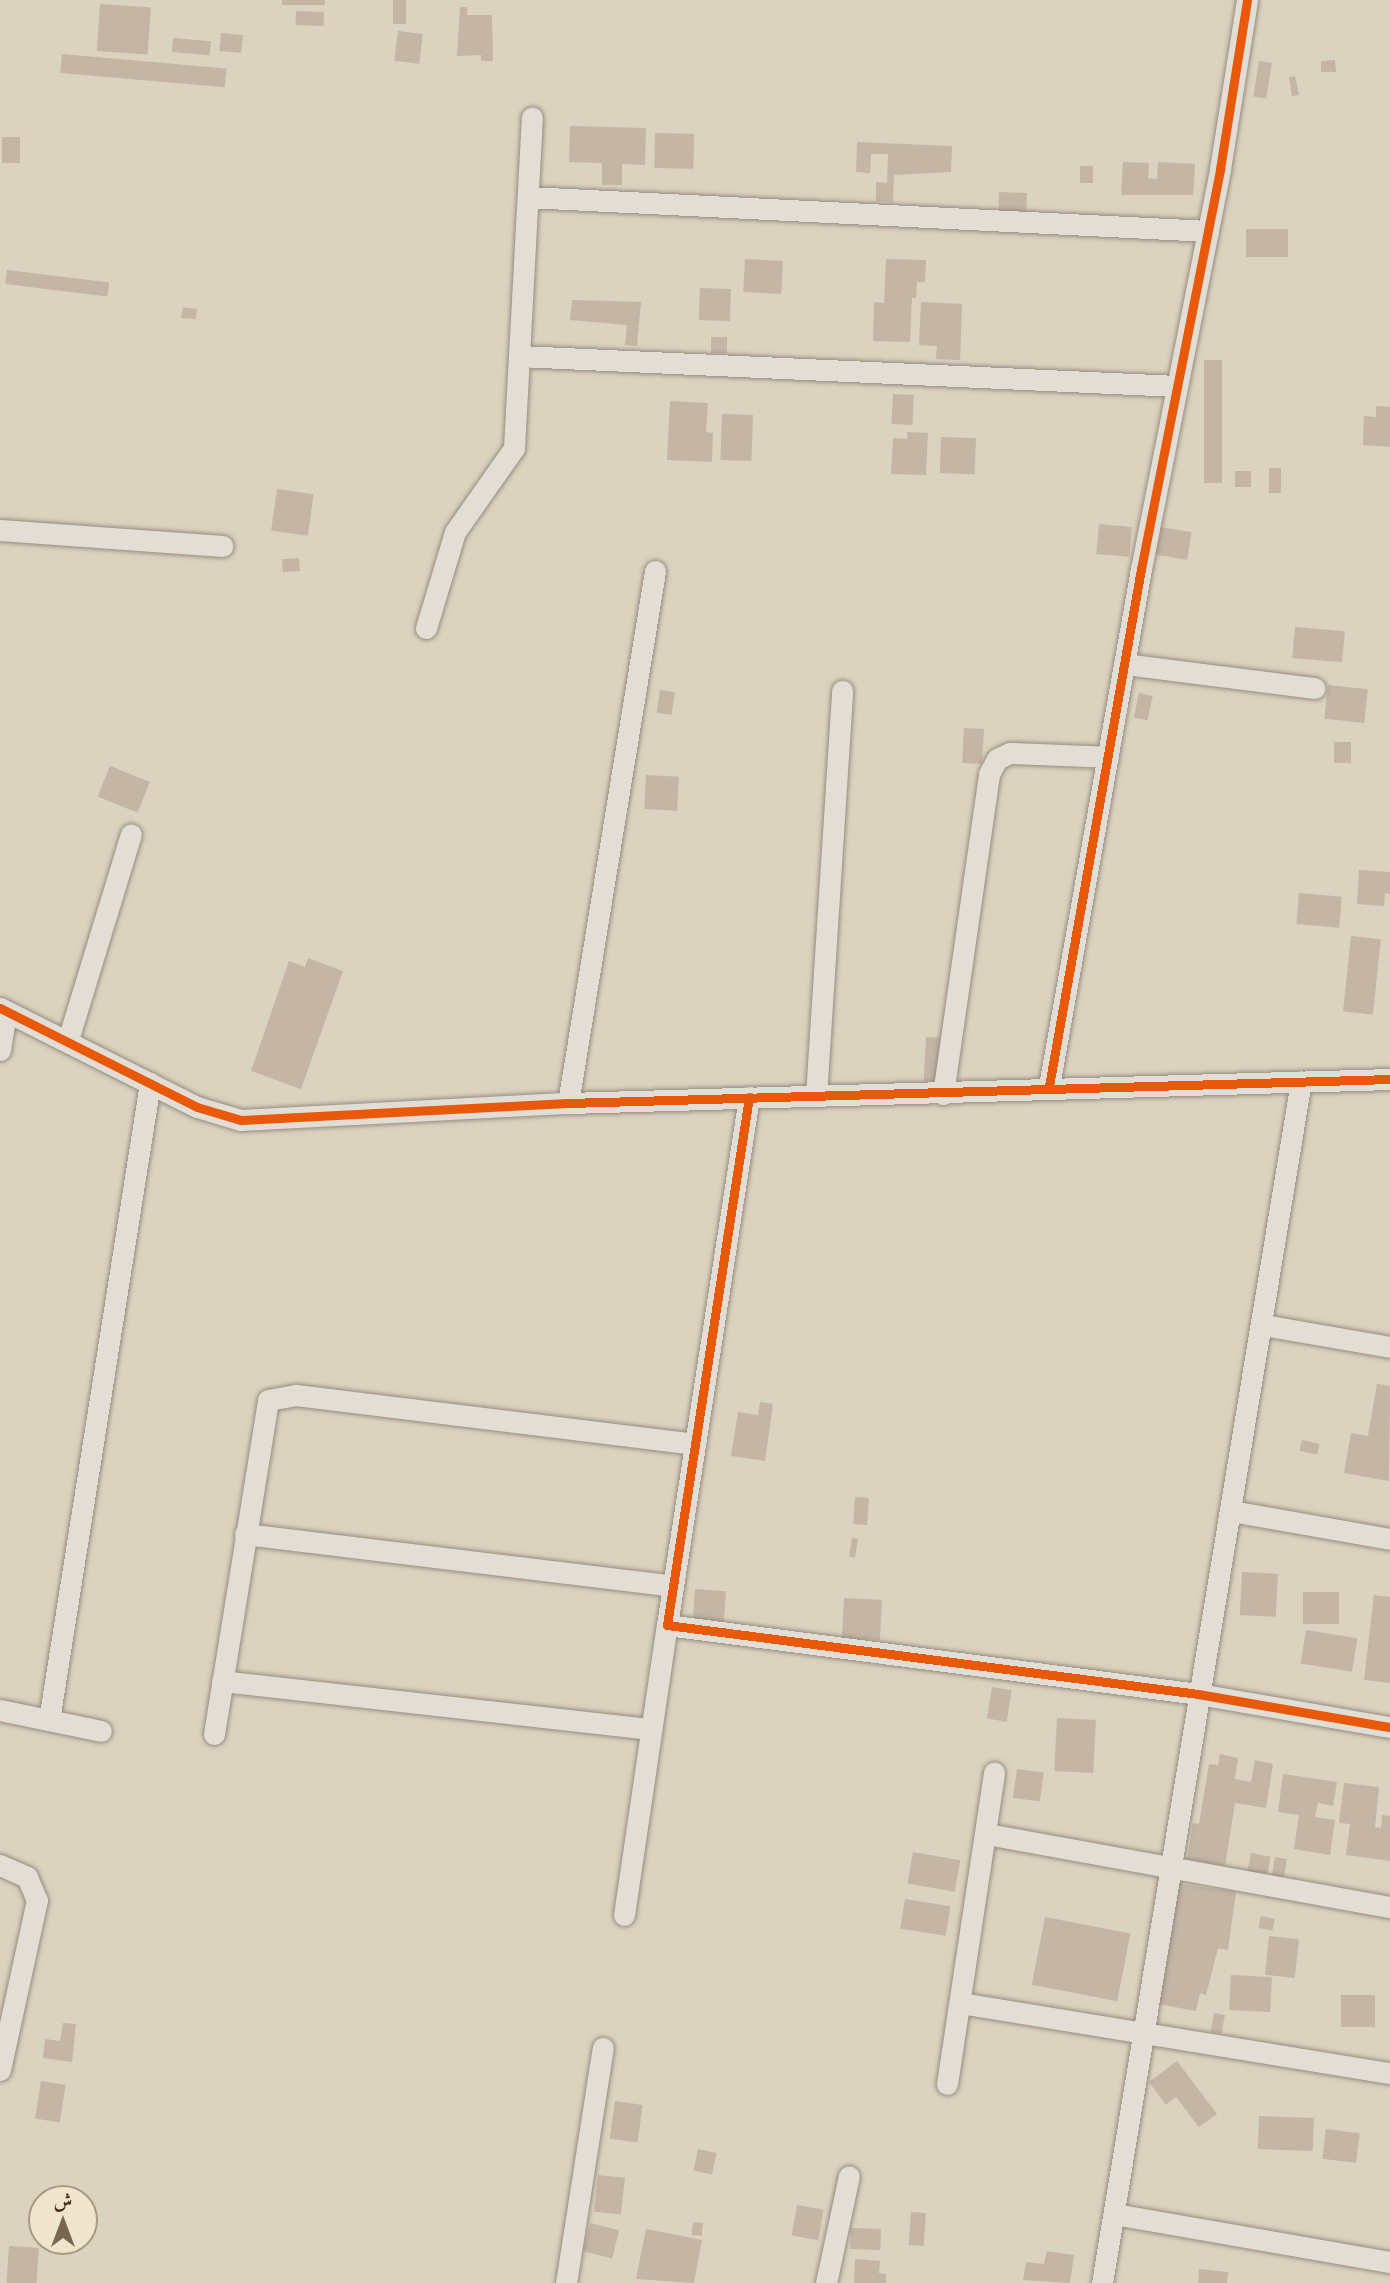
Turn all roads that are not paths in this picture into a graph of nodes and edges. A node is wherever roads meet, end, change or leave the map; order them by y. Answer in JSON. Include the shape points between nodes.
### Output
{"nodes":[{"id":1,"x":1247,"y":0,"type":"edge"},
{"id":2,"x":532,"y":117,"type":"dead end"},
{"id":3,"x":528,"y":197,"type":"junction"},
{"id":4,"x":1208,"y":231,"type":"junction"},
{"id":5,"x":519,"y":356,"type":"junction"},
{"id":6,"x":1177,"y":386,"type":"junction"},
{"id":7,"x":0,"y":530,"type":"edge"},
{"id":8,"x":222,"y":546,"type":"dead end"},
{"id":9,"x":655,"y":571,"type":"dead end"},
{"id":10,"x":426,"y":628,"type":"dead end"},
{"id":11,"x":1124,"y":664,"type":"junction"},
{"id":12,"x":1314,"y":688,"type":"dead end"},
{"id":13,"x":842,"y":691,"type":"dead end"},
{"id":14,"x":1108,"y":757,"type":"junction"},
{"id":15,"x":131,"y":834,"type":"dead end"},
{"id":16,"x":3,"y":1009,"type":"edge"},
{"id":17,"x":68,"y":1040,"type":"junction"},
{"id":18,"x":0,"y":1050,"type":"edge"},
{"id":19,"x":1390,"y":1079,"type":"edge"},
{"id":20,"x":1301,"y":1081,"type":"junction"},
{"id":21,"x":150,"y":1083,"type":"junction"},
{"id":22,"x":1049,"y":1086,"type":"junction"},
{"id":23,"x":943,"y":1094,"type":"junction"},
{"id":24,"x":816,"y":1096,"type":"junction"},
{"id":25,"x":749,"y":1097,"type":"junction"},
{"id":26,"x":568,"y":1103,"type":"junction"},
{"id":27,"x":1263,"y":1325,"type":"junction"},
{"id":28,"x":1390,"y":1347,"type":"edge"},
{"id":29,"x":695,"y":1444,"type":"junction"},
{"id":30,"x":1231,"y":1511,"type":"junction"},
{"id":31,"x":245,"y":1534,"type":"junction"},
{"id":32,"x":1390,"y":1539,"type":"edge"},
{"id":33,"x":673,"y":1587,"type":"junction"},
{"id":34,"x":667,"y":1625,"type":"junction"},
{"id":35,"x":222,"y":1681,"type":"junction"},
{"id":36,"x":1198,"y":1694,"type":"junction"},
{"id":37,"x":0,"y":1710,"type":"edge"},
{"id":38,"x":49,"y":1720,"type":"junction"},
{"id":39,"x":1390,"y":1727,"type":"edge"},
{"id":40,"x":651,"y":1729,"type":"junction"},
{"id":41,"x":101,"y":1731,"type":"dead end"},
{"id":42,"x":214,"y":1734,"type":"dead end"},
{"id":43,"x":994,"y":1773,"type":"dead end"},
{"id":44,"x":987,"y":1834,"type":"junction"},
{"id":45,"x":0,"y":1865,"type":"edge"},
{"id":46,"x":1170,"y":1870,"type":"junction"},
{"id":47,"x":1390,"y":1907,"type":"edge"},
{"id":48,"x":624,"y":1915,"type":"dead end"},
{"id":49,"x":961,"y":2003,"type":"junction"},
{"id":50,"x":4,"y":2025,"type":"edge"},
{"id":51,"x":1142,"y":2033,"type":"junction"},
{"id":52,"x":603,"y":2048,"type":"dead end"},
{"id":53,"x":0,"y":2070,"type":"edge"},
{"id":54,"x":1390,"y":2073,"type":"edge"},
{"id":55,"x":947,"y":2084,"type":"dead end"},
{"id":56,"x":849,"y":2176,"type":"dead end"},
{"id":57,"x":1114,"y":2214,"type":"junction"},
{"id":58,"x":1390,"y":2262,"type":"edge"},
{"id":59,"x":566,"y":2283,"type":"edge"},
{"id":60,"x":826,"y":2283,"type":"edge"},
{"id":61,"x":1102,"y":2283,"type":"edge"}],
"edges":[{"from":1,"to":4,"type":"street"},
{"from":2,"to":3,"type":"street"},
{"from":3,"to":4,"type":"street"},
{"from":3,"to":5,"type":"street"},
{"from":4,"to":6,"type":"street"},
{"from":5,"to":6,"type":"street"},
{"from":5,"to":10,"type":"street","via":[[514,448],[455,532]]},
{"from":6,"to":11,"type":"street"},
{"from":7,"to":8,"type":"street"},
{"from":9,"to":26,"type":"street"},
{"from":11,"to":12,"type":"street"},
{"from":11,"to":14,"type":"street"},
{"from":13,"to":24,"type":"street"},
{"from":14,"to":22,"type":"street"},
{"from":14,"to":23,"type":"street","via":[[1010,753],[997,759],[989,774]]},
{"from":15,"to":17,"type":"street"},
{"from":16,"to":17,"type":"street"},
{"from":16,"to":18,"type":"street"},
{"from":17,"to":21,"type":"street"},
{"from":19,"to":20,"type":"street"},
{"from":20,"to":22,"type":"street"},
{"from":20,"to":27,"type":"street"},
{"from":21,"to":26,"type":"street","via":[[197,1107],[241,1120]]},
{"from":21,"to":38,"type":"street"},
{"from":22,"to":23,"type":"street"},
{"from":23,"to":24,"type":"street"},
{"from":24,"to":25,"type":"street"},
{"from":25,"to":26,"type":"street"},
{"from":25,"to":29,"type":"street"},
{"from":27,"to":28,"type":"street"},
{"from":27,"to":30,"type":"street"},
{"from":29,"to":31,"type":"street","via":[[278,1396],[268,1400],[264,1410]]},
{"from":29,"to":33,"type":"street"},
{"from":30,"to":32,"type":"street"},
{"from":30,"to":36,"type":"street"},
{"from":31,"to":33,"type":"street"},
{"from":31,"to":35,"type":"street"},
{"from":33,"to":34,"type":"street"},
{"from":34,"to":36,"type":"street"},
{"from":34,"to":40,"type":"street"},
{"from":35,"to":40,"type":"street"},
{"from":35,"to":42,"type":"street"},
{"from":36,"to":39,"type":"street"},
{"from":36,"to":46,"type":"street"},
{"from":37,"to":38,"type":"street"},
{"from":38,"to":41,"type":"street"},
{"from":40,"to":48,"type":"street"},
{"from":43,"to":44,"type":"street"},
{"from":44,"to":46,"type":"street"},
{"from":44,"to":49,"type":"street"},
{"from":45,"to":50,"type":"street","via":[[27,1877],[37,1899]]},
{"from":46,"to":47,"type":"street"},
{"from":46,"to":51,"type":"street"},
{"from":49,"to":51,"type":"street"},
{"from":49,"to":55,"type":"street"},
{"from":50,"to":53,"type":"street"},
{"from":51,"to":54,"type":"street"},
{"from":51,"to":57,"type":"street"},
{"from":52,"to":59,"type":"street"},
{"from":56,"to":60,"type":"street"},
{"from":57,"to":58,"type":"street"},
{"from":57,"to":61,"type":"street"}]}
